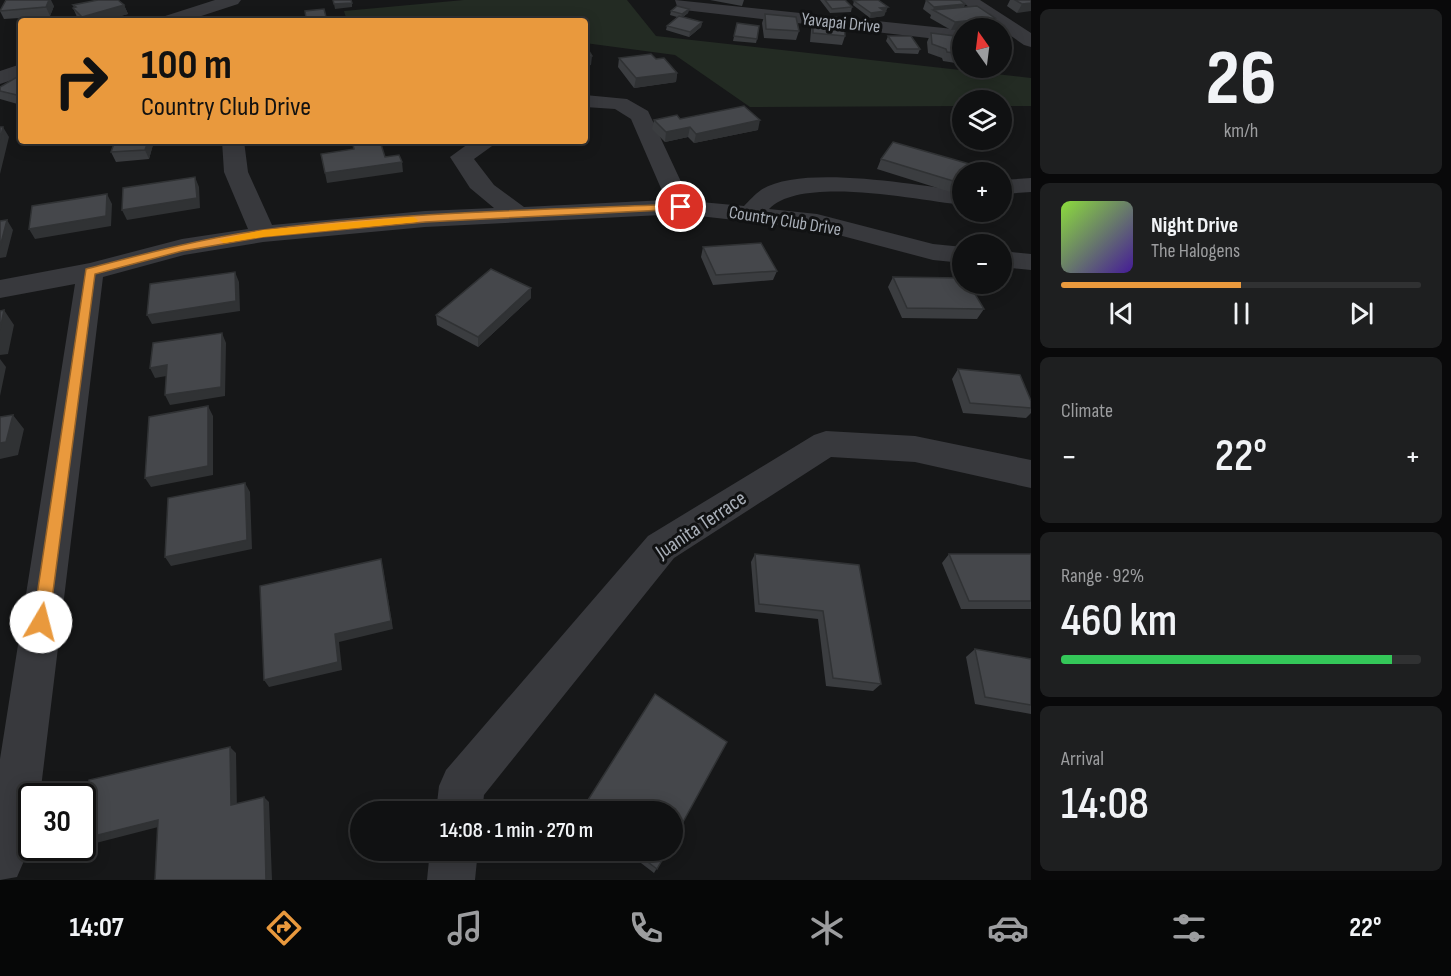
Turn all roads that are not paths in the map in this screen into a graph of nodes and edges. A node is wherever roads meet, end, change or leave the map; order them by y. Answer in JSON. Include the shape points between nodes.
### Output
{"nodes":[{"id":1,"x":232,"y":0,"type":"edge"},
{"id":2,"x":242,"y":0,"type":"edge"},
{"id":3,"x":968,"y":0,"type":"edge"},
{"id":4,"x":684,"y":2,"type":"edge"},
{"id":5,"x":177,"y":18,"type":"edge"},
{"id":6,"x":238,"y":18,"type":"edge"},
{"id":7,"x":952,"y":35,"type":"edge"},
{"id":8,"x":1012,"y":41,"type":"edge"},
{"id":9,"x":1031,"y":42,"type":"edge"},
{"id":10,"x":18,"y":71,"type":"edge"},
{"id":11,"x":0,"y":78,"type":"edge"},
{"id":12,"x":588,"y":101,"type":"edge"},
{"id":13,"x":233,"y":144,"type":"edge"},
{"id":14,"x":446,"y":144,"type":"edge"},
{"id":15,"x":483,"y":144,"type":"edge"},
{"id":16,"x":461,"y":157,"type":"junction"},
{"id":17,"x":1031,"y":185,"type":"edge"},
{"id":18,"x":1012,"y":186,"type":"edge"},
{"id":19,"x":952,"y":197,"type":"edge"},
{"id":20,"x":681,"y":207,"type":"junction"},
{"id":21,"x":751,"y":214,"type":"junction"},
{"id":22,"x":520,"y":215,"type":"junction"},
{"id":23,"x":263,"y":234,"type":"junction"},
{"id":24,"x":952,"y":254,"type":"edge"},
{"id":25,"x":1012,"y":260,"type":"edge"},
{"id":26,"x":1031,"y":262,"type":"edge"},
{"id":27,"x":90,"y":272,"type":"junction"},
{"id":28,"x":0,"y":289,"type":"edge"},
{"id":29,"x":1031,"y":474,"type":"edge"},
{"id":30,"x":460,"y":799,"type":"edge"},
{"id":31,"x":0,"y":860,"type":"edge"},
{"id":32,"x":453,"y":861,"type":"edge"},
{"id":33,"x":451,"y":880,"type":"edge"}],
"edges":[{"from":1,"to":5,"type":"street"},
{"from":2,"to":6,"type":"street"},
{"from":3,"to":9,"type":"street"},
{"from":4,"to":7,"type":"street","name":"Yavapai Drive"},
{"from":8,"to":9,"type":"street"},
{"from":10,"to":11,"type":"street"},
{"from":12,"to":20,"type":"street","via":[[620,102],[640,116]]},
{"from":13,"to":23,"type":"street","via":[[236,172]]},
{"from":14,"to":16,"type":"street"},
{"from":15,"to":16,"type":"street"},
{"from":16,"to":22,"type":"street","via":[[468,174]]},
{"from":17,"to":18,"type":"street"},
{"from":19,"to":21,"type":"street","via":[[824,184],[769,195]]},
{"from":20,"to":21,"type":"street","name":"Country Club Drive"},
{"from":20,"to":22,"type":"street","name":"Country Club Drive"},
{"from":21,"to":24,"type":"street","name":"Country Club Drive","via":[[817,222]]},
{"from":22,"to":23,"type":"street","name":"Country Club Drive","via":[[425,219]]},
{"from":23,"to":27,"type":"street","name":"Country Club Drive","via":[[182,248]]},
{"from":25,"to":26,"type":"street"},
{"from":27,"to":28,"type":"street","name":"Country Club Drive"},
{"from":27,"to":31,"type":"street","via":[[12,832]]},
{"from":29,"to":30,"type":"street","name":"Juanita Terrace","via":[[915,449],[826,444],[661,547]]},
{"from":32,"to":33,"type":"street"}]}
